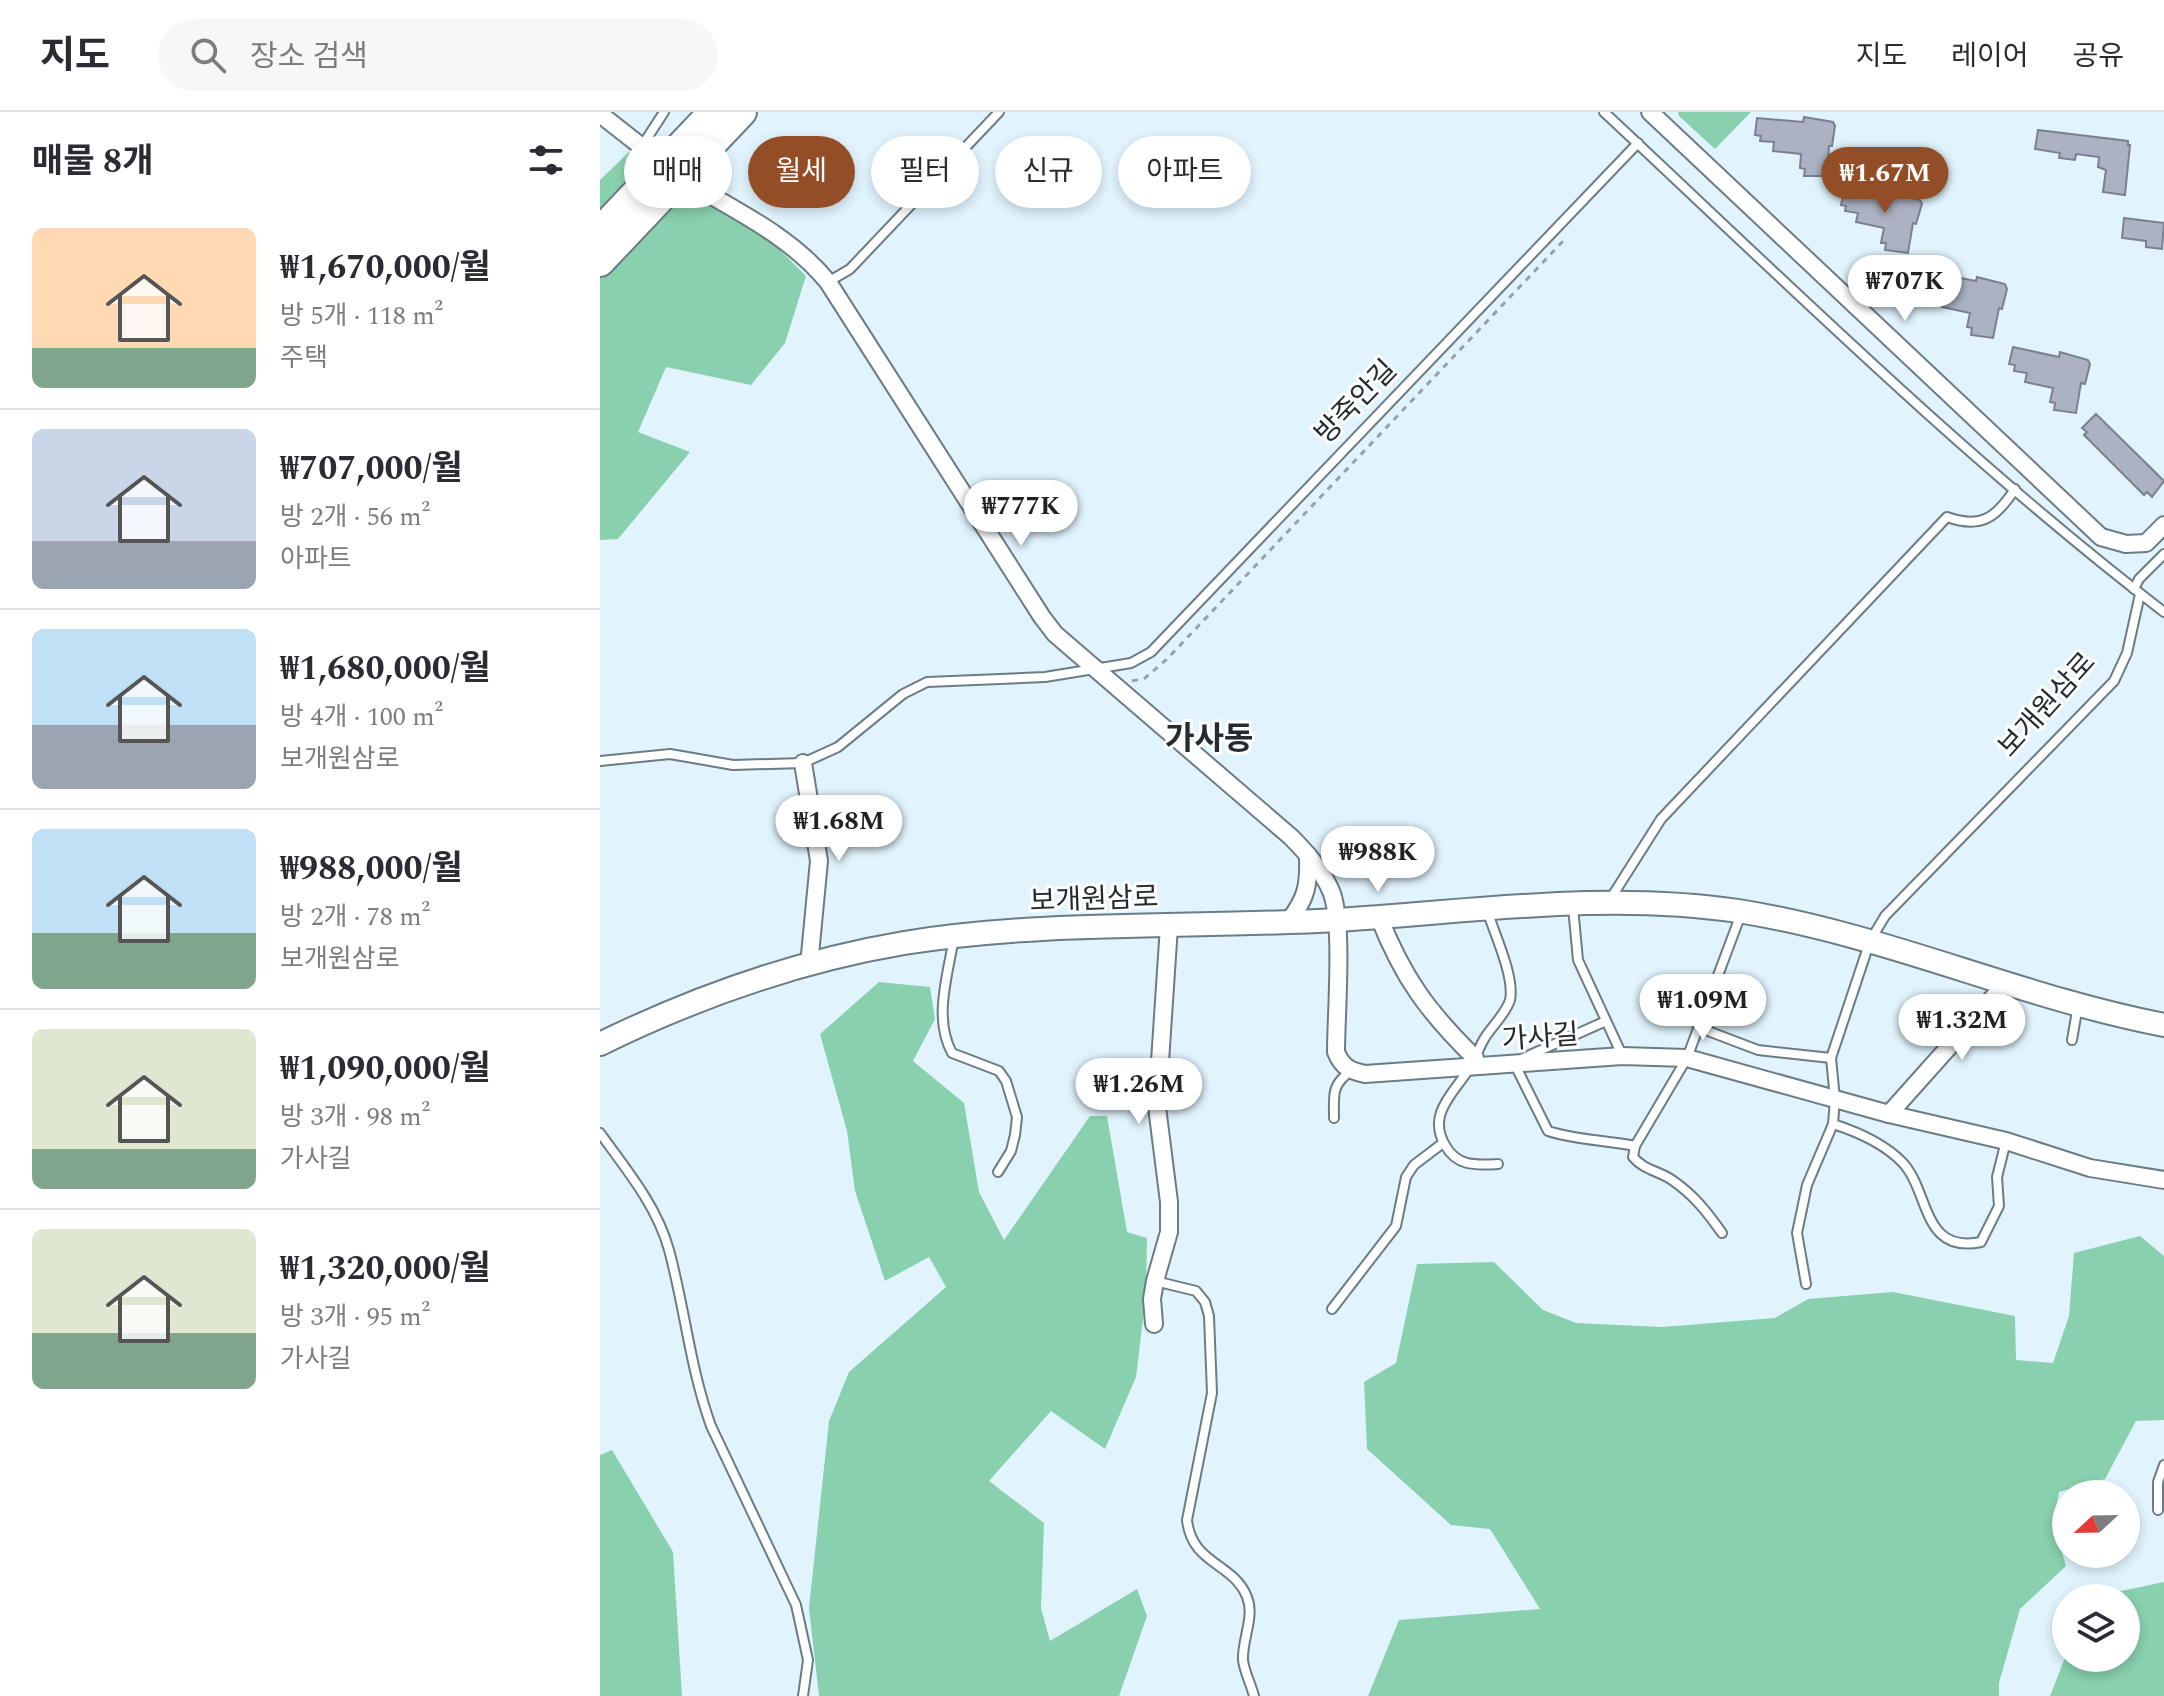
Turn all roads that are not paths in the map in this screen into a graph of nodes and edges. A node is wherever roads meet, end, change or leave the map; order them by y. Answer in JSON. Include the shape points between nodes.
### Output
{"nodes":[{"id":1,"x":664,"y":112,"type":"edge"},
{"id":2,"x":713,"y":112,"type":"edge"},
{"id":3,"x":742,"y":112,"type":"edge"},
{"id":4,"x":999,"y":112,"type":"edge"},
{"id":5,"x":1604,"y":112,"type":"edge"},
{"id":6,"x":1650,"y":112,"type":"edge"},
{"id":7,"x":600,"y":114,"type":"edge"},
{"id":8,"x":627,"y":136,"type":"edge"},
{"id":9,"x":648,"y":136,"type":"edge"},
{"id":10,"x":1638,"y":143,"type":"junction"},
{"id":11,"x":732,"y":208,"type":"edge"},
{"id":12,"x":600,"y":231,"type":"edge"},
{"id":13,"x":600,"y":262,"type":"edge"},
{"id":14,"x":828,"y":282,"type":"junction"},
{"id":15,"x":2015,"y":489,"type":"junction"},
{"id":16,"x":2164,"y":525,"type":"edge"},
{"id":17,"x":2164,"y":554,"type":"edge"},
{"id":18,"x":2137,"y":591,"type":"junction"},
{"id":19,"x":2164,"y":612,"type":"edge"},
{"id":20,"x":1094,"y":670,"type":"junction"},
{"id":21,"x":600,"y":761,"type":"edge"},
{"id":22,"x":803,"y":763,"type":"junction"},
{"id":23,"x":1308,"y":855,"type":"junction"},
{"id":24,"x":1608,"y":902,"type":"junction"},
{"id":25,"x":1573,"y":903,"type":"junction"},
{"id":26,"x":1486,"y":909,"type":"junction"},
{"id":27,"x":1741,"y":912,"type":"junction"},
{"id":28,"x":1379,"y":917,"type":"junction"},
{"id":29,"x":1337,"y":920,"type":"junction"},
{"id":30,"x":1288,"y":922,"type":"junction"},
{"id":31,"x":1169,"y":926,"type":"junction"},
{"id":32,"x":954,"y":937,"type":"junction"},
{"id":33,"x":1870,"y":941,"type":"junction"},
{"id":34,"x":809,"y":965,"type":"junction"},
{"id":35,"x":2006,"y":983,"type":"junction"},
{"id":36,"x":2078,"y":1005,"type":"junction"},
{"id":37,"x":1606,"y":1021,"type":"junction"},
{"id":38,"x":2164,"y":1025,"type":"edge"},
{"id":39,"x":1700,"y":1028,"type":"junction"},
{"id":40,"x":2072,"y":1040,"type":"dead end"},
{"id":41,"x":600,"y":1044,"type":"edge"},
{"id":42,"x":1622,"y":1056,"type":"junction"},
{"id":43,"x":1687,"y":1058,"type":"junction"},
{"id":44,"x":1831,"y":1058,"type":"junction"},
{"id":45,"x":1473,"y":1063,"type":"junction"},
{"id":46,"x":1512,"y":1064,"type":"junction"},
{"id":47,"x":1351,"y":1071,"type":"junction"},
{"id":48,"x":1835,"y":1099,"type":"junction"},
{"id":49,"x":1889,"y":1114,"type":"junction"},
{"id":50,"x":1334,"y":1118,"type":"dead end"},
{"id":51,"x":1833,"y":1124,"type":"junction"},
{"id":52,"x":600,"y":1133,"type":"edge"},
{"id":53,"x":2006,"y":1141,"type":"junction"},
{"id":54,"x":1443,"y":1143,"type":"junction"},
{"id":55,"x":1635,"y":1146,"type":"junction"},
{"id":56,"x":1498,"y":1164,"type":"dead end"},
{"id":57,"x":998,"y":1172,"type":"dead end"},
{"id":58,"x":2164,"y":1180,"type":"edge"},
{"id":59,"x":1722,"y":1233,"type":"dead end"},
{"id":60,"x":1155,"y":1281,"type":"junction"},
{"id":61,"x":1806,"y":1284,"type":"dead end"},
{"id":62,"x":1332,"y":1309,"type":"dead end"},
{"id":63,"x":1154,"y":1324,"type":"dead end"},
{"id":64,"x":2164,"y":1465,"type":"edge"},
{"id":65,"x":2158,"y":1510,"type":"dead end"},
{"id":66,"x":803,"y":1696,"type":"edge"},
{"id":67,"x":1254,"y":1696,"type":"edge"}],
"edges":[{"from":1,"to":9,"type":"lane"},
{"from":2,"to":12,"type":"highway"},
{"from":3,"to":13,"type":"highway"},
{"from":4,"to":14,"type":"lane","via":[[850,269]]},
{"from":5,"to":10,"type":"lane"},
{"from":6,"to":16,"type":"street","via":[[2101,537],[2146,543]]},
{"from":7,"to":8,"type":"street"},
{"from":10,"to":15,"type":"lane"},
{"from":10,"to":20,"type":"lane","name":"방죽안길","via":[[1151,652],[1131,663]]},
{"from":11,"to":14,"type":"street","via":[[778,235]]},
{"from":14,"to":20,"type":"street","via":[[1042,617]]},
{"from":15,"to":18,"type":"lane"},
{"from":15,"to":24,"type":"lane","via":[[1982,522],[1966,524],[1947,517],[1661,819]]},
{"from":17,"to":18,"type":"lane","via":[[2139,579]]},
{"from":18,"to":19,"type":"lane"},
{"from":18,"to":33,"type":"lane","name":"보개원삼로","via":[[2127,653],[2114,681],[1885,916]]},
{"from":20,"to":22,"type":"lane","name":"방죽안길","via":[[927,682],[903,694],[838,747]]},
{"from":20,"to":23,"type":"street"},
{"from":21,"to":22,"type":"lane","via":[[670,754],[733,765]]},
{"from":22,"to":34,"type":"street","via":[[819,861]]},
{"from":23,"to":29,"type":"street","via":[[1332,894]]},
{"from":23,"to":30,"type":"street","via":[[1306,893]]},
{"from":24,"to":25,"type":"main road","name":"보개원삼로"},
{"from":24,"to":27,"type":"main road","name":"보개원삼로"},
{"from":25,"to":26,"type":"main road","name":"보개원삼로"},
{"from":25,"to":37,"type":"lane","via":[[1578,960]]},
{"from":26,"to":28,"type":"main road","name":"보개원삼로"},
{"from":26,"to":45,"type":"lane","via":[[1511,996]]},
{"from":27,"to":33,"type":"main road","name":"보개원삼로"},
{"from":27,"to":39,"type":"lane"},
{"from":28,"to":29,"type":"main road","name":"보개원삼로"},
{"from":28,"to":45,"type":"street","via":[[1423,1002]]},
{"from":29,"to":30,"type":"main road","name":"보개원삼로"},
{"from":29,"to":47,"type":"street","via":[[1336,1052]]},
{"from":30,"to":31,"type":"main road","name":"보개원삼로"},
{"from":31,"to":32,"type":"main road","name":"보개원삼로","via":[[1071,927]]},
{"from":31,"to":60,"type":"street","via":[[1157,1107],[1169,1232]]},
{"from":32,"to":34,"type":"main road","name":"보개원삼로"},
{"from":32,"to":57,"type":"lane","via":[[943,1010],[945,1040],[952,1053],[999,1071],[1017,1117],[1011,1151]]},
{"from":33,"to":35,"type":"main road","name":"보개원삼로"},
{"from":33,"to":44,"type":"lane"},
{"from":34,"to":41,"type":"main road","name":"보개원삼로","via":[[721,992]]},
{"from":35,"to":36,"type":"main road","name":"보개원삼로"},
{"from":35,"to":49,"type":"street"},
{"from":36,"to":38,"type":"main road","name":"보개원삼로"},
{"from":36,"to":40,"type":"lane"},
{"from":37,"to":42,"type":"lane"},
{"from":37,"to":46,"type":"lane"},
{"from":39,"to":43,"type":"lane"},
{"from":39,"to":44,"type":"lane","via":[[1758,1050]]},
{"from":42,"to":43,"type":"street","name":"가사길"},
{"from":42,"to":46,"type":"street","name":"가사길"},
{"from":43,"to":48,"type":"street","name":"가사길"},
{"from":43,"to":55,"type":"lane"},
{"from":44,"to":48,"type":"lane"},
{"from":45,"to":46,"type":"street","name":"가사길"},
{"from":45,"to":47,"type":"street","name":"가사길"},
{"from":45,"to":54,"type":"lane","via":[[1440,1110],[1437,1126]]},
{"from":46,"to":55,"type":"lane","via":[[1548,1131]]},
{"from":47,"to":50,"type":"lane","via":[[1338,1080]]},
{"from":48,"to":49,"type":"street","name":"가사길"},
{"from":48,"to":51,"type":"lane"},
{"from":49,"to":53,"type":"street","name":"가사길"},
{"from":51,"to":53,"type":"lane","via":[[1866,1135],[1901,1161],[1932,1225],[1964,1246],[1981,1242],[1999,1206],[1997,1177]]},
{"from":51,"to":61,"type":"lane","via":[[1800,1213],[1797,1233]]},
{"from":52,"to":66,"type":"lane","via":[[644,1196],[669,1249],[700,1397],[796,1605],[808,1660]]},
{"from":53,"to":58,"type":"street","name":"가사길","via":[[2090,1168]]},
{"from":54,"to":56,"type":"lane","via":[[1452,1157],[1471,1165]]},
{"from":54,"to":62,"type":"lane","via":[[1414,1165],[1406,1177],[1396,1226]]},
{"from":55,"to":59,"type":"lane","via":[[1633,1157],[1641,1166],[1669,1178],[1698,1200]]},
{"from":60,"to":63,"type":"street"},
{"from":60,"to":67,"type":"lane","via":[[1196,1291],[1209,1316],[1212,1393],[1188,1534],[1248,1598],[1243,1663]]},
{"from":64,"to":65,"type":"lane"}]}
